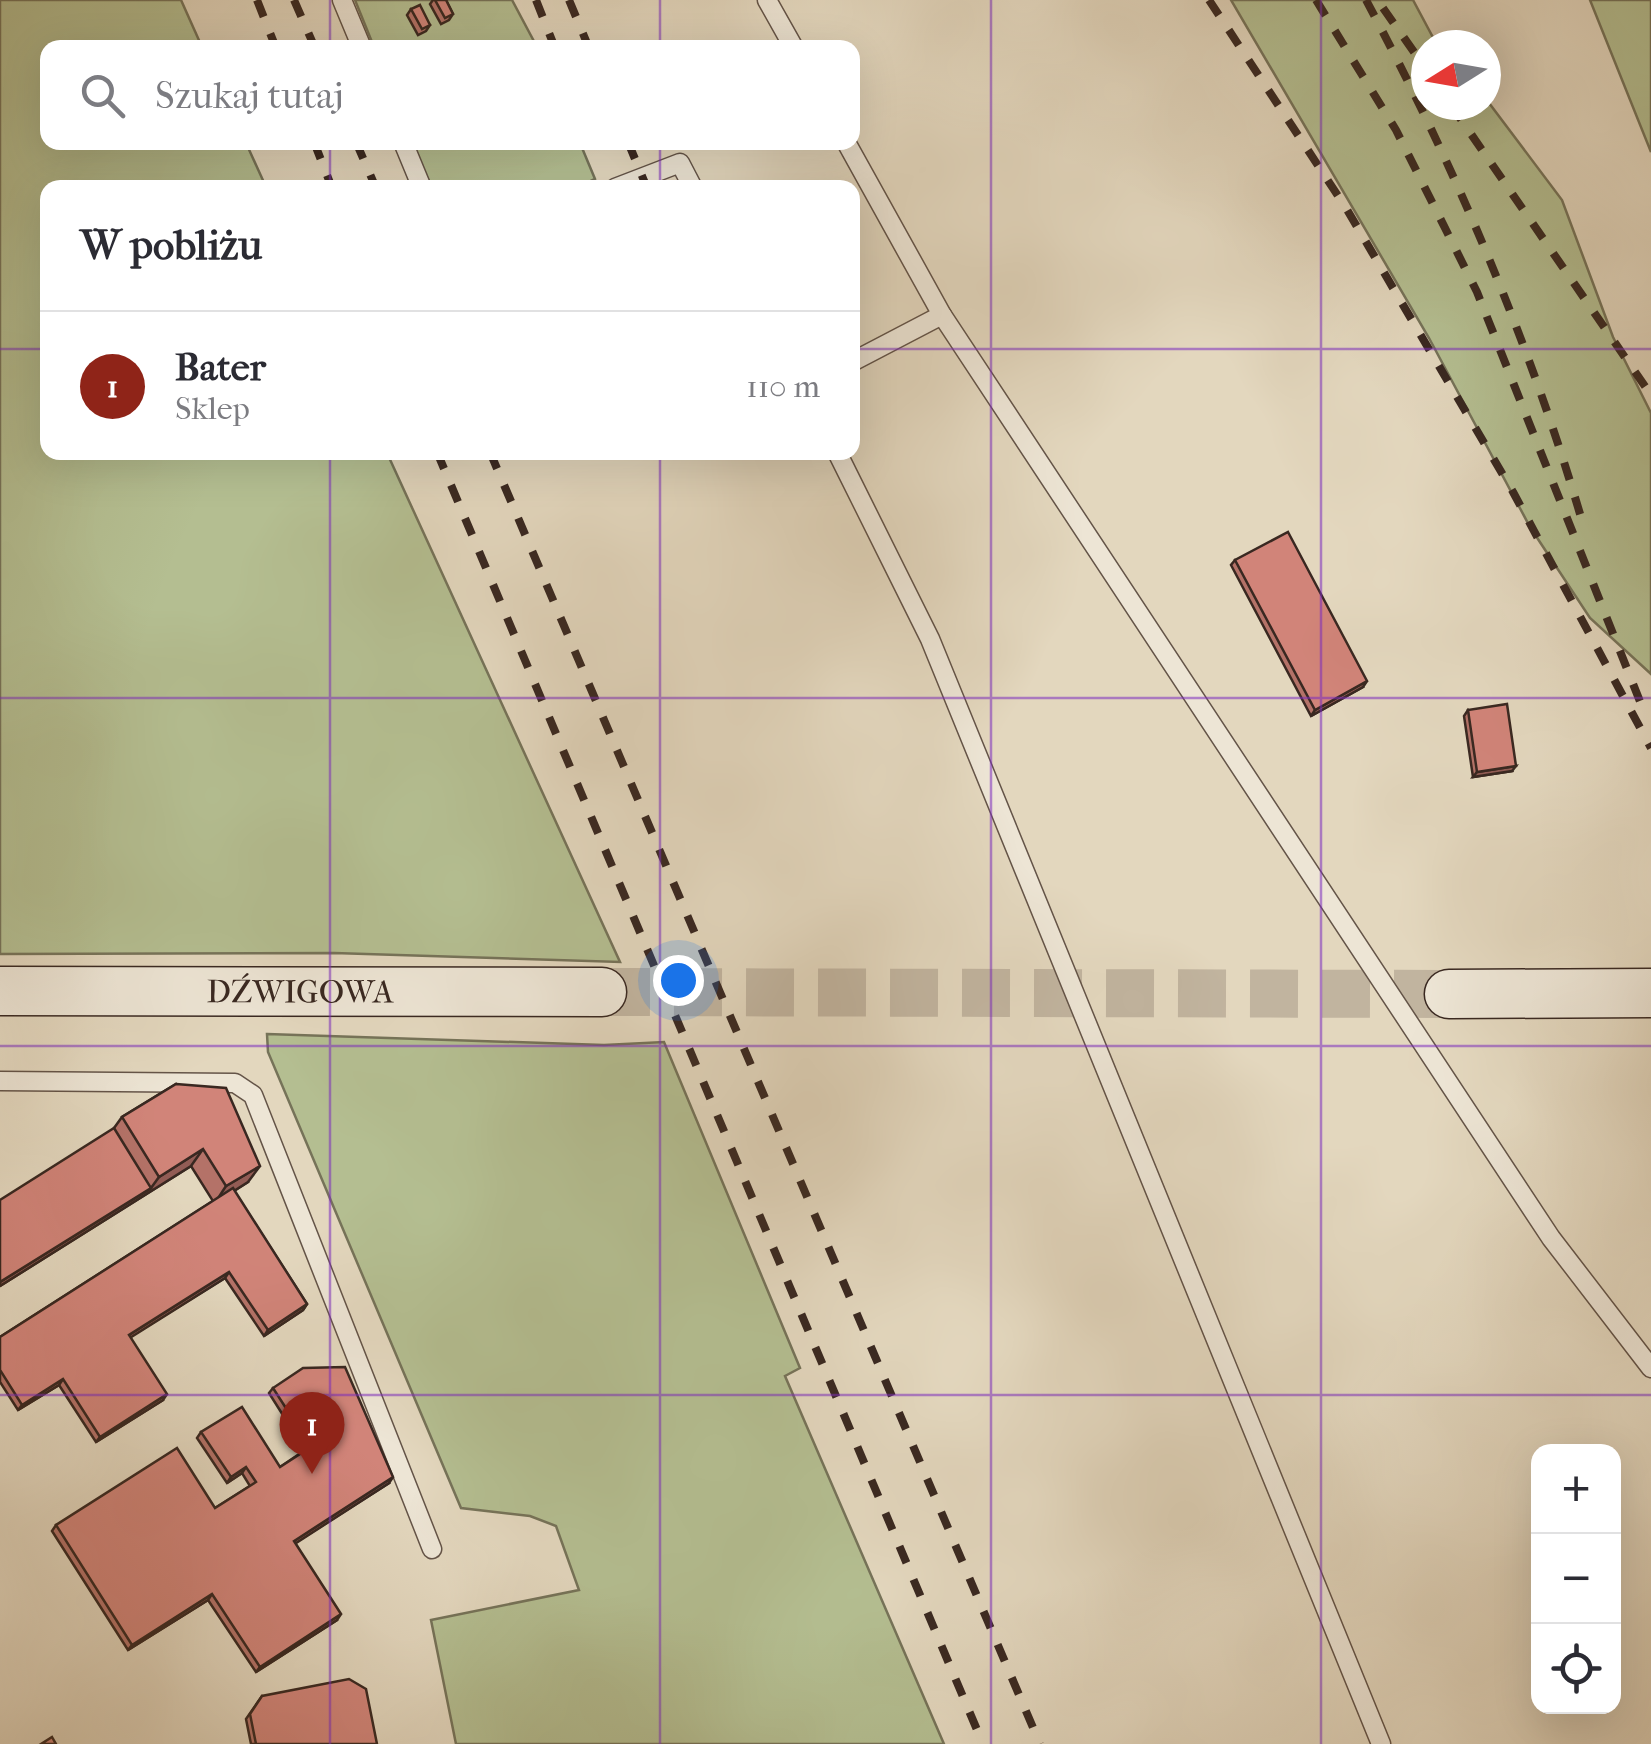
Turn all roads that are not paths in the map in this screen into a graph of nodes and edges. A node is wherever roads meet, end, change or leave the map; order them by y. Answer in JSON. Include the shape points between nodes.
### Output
{"nodes":[{"id":1,"x":342,"y":0,"type":"edge"},
{"id":2,"x":767,"y":0,"type":"edge"},
{"id":3,"x":359,"y":40,"type":"edge"},
{"id":4,"x":790,"y":40,"type":"edge"},
{"id":5,"x":406,"y":150,"type":"edge"},
{"id":6,"x":850,"y":150,"type":"edge"},
{"id":7,"x":419,"y":180,"type":"edge"},
{"id":8,"x":637,"y":180,"type":"edge"},
{"id":9,"x":689,"y":180,"type":"edge"},
{"id":10,"x":942,"y":316,"type":"junction"},
{"id":11,"x":860,"y":358,"type":"edge"},
{"id":12,"x":841,"y":460,"type":"edge"},
{"id":13,"x":0,"y":990,"type":"edge"},
{"id":14,"x":602,"y":992,"type":"tunnel mouth"},
{"id":15,"x":1651,"y":992,"type":"edge"},
{"id":16,"x":1449,"y":994,"type":"tunnel mouth"},
{"id":17,"x":0,"y":1081,"type":"edge"},
{"id":18,"x":1645,"y":1346,"type":"edge"},
{"id":19,"x":1651,"y":1368,"type":"edge"},
{"id":20,"x":432,"y":1550,"type":"dead end"},
{"id":21,"x":1381,"y":1744,"type":"edge"}],
"edges":[{"from":1,"to":3,"type":"lane"},
{"from":2,"to":4,"type":"lane"},
{"from":5,"to":7,"type":"lane"},
{"from":6,"to":10,"type":"lane"},
{"from":8,"to":9,"type":"lane","via":[[680,164]]},
{"from":10,"to":11,"type":"lane"},
{"from":10,"to":18,"type":"lane","via":[[1552,1238]]},
{"from":12,"to":21,"type":"lane","via":[[930,638]]},
{"from":13,"to":14,"type":"main road","name":"DŹWIGOWA"},
{"from":15,"to":16,"type":"main road"},
{"from":17,"to":20,"type":"lane","via":[[235,1083],[253,1095]]},
{"from":18,"to":19,"type":"lane"}]}
